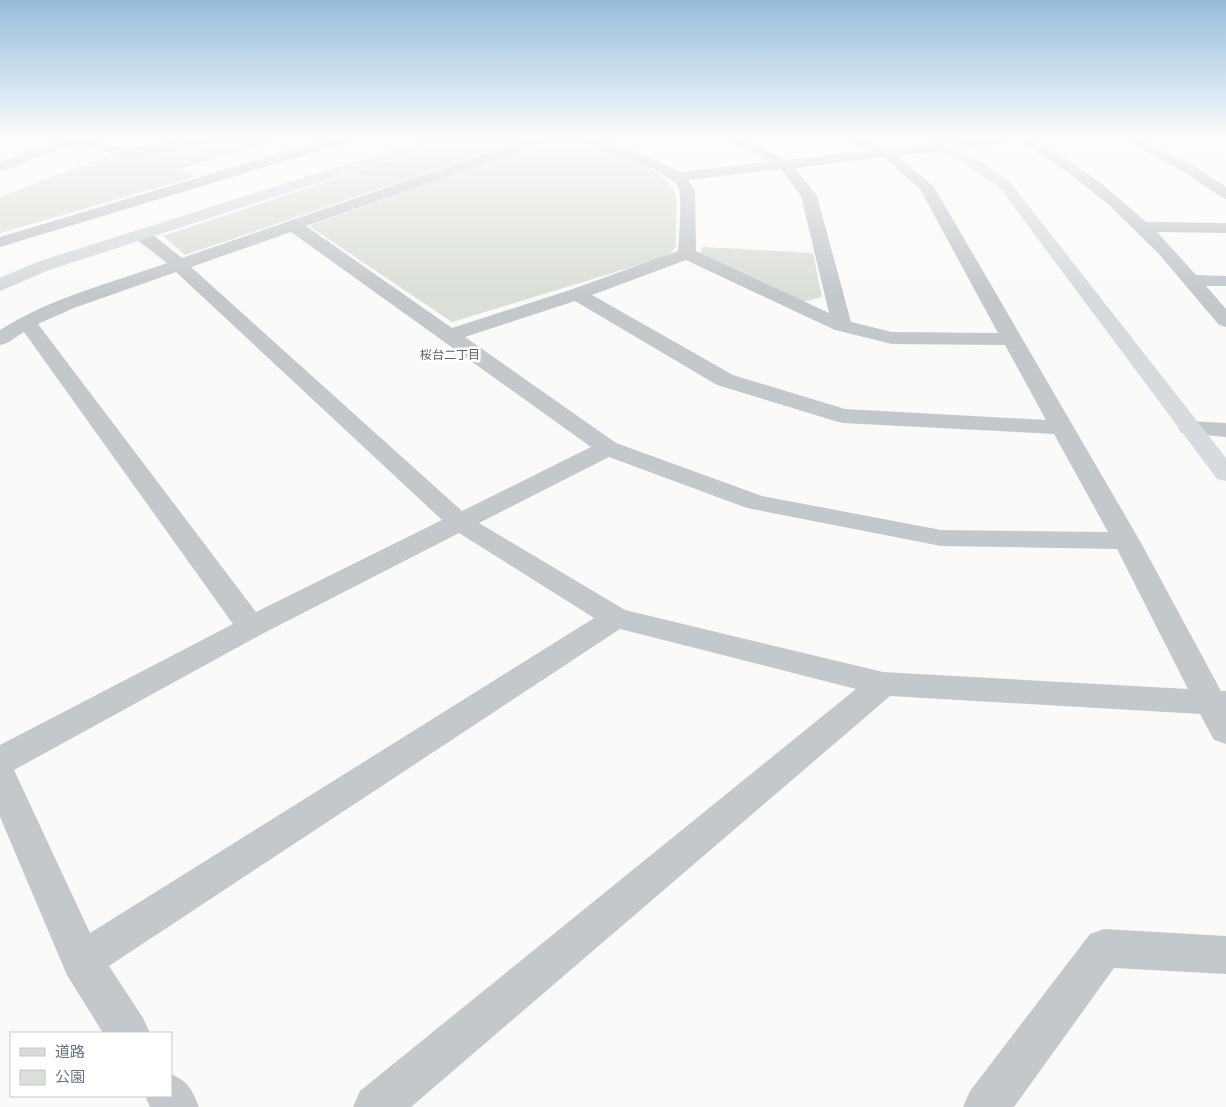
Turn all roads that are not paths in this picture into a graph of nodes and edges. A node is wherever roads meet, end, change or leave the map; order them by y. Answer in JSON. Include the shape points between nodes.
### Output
{"nodes":[{"id":1,"x":173,"y":191,"type":"edge"},
{"id":2,"x":281,"y":191,"type":"edge"},
{"id":3,"x":394,"y":191,"type":"edge"},
{"id":4,"x":687,"y":191,"type":"edge"},
{"id":5,"x":805,"y":191,"type":"edge"},
{"id":6,"x":928,"y":191,"type":"edge"},
{"id":7,"x":1009,"y":191,"type":"edge"},
{"id":8,"x":1101,"y":191,"type":"edge"},
{"id":9,"x":293,"y":225,"type":"junction"},
{"id":10,"x":1143,"y":227,"type":"junction"},
{"id":11,"x":1226,"y":228,"type":"edge"},
{"id":12,"x":142,"y":235,"type":"junction"},
{"id":13,"x":0,"y":242,"type":"edge"},
{"id":14,"x":687,"y":254,"type":"junction"},
{"id":15,"x":178,"y":264,"type":"junction"},
{"id":16,"x":1191,"y":280,"type":"junction"},
{"id":17,"x":1226,"y":281,"type":"edge"},
{"id":18,"x":0,"y":285,"type":"edge"},
{"id":19,"x":577,"y":294,"type":"junction"},
{"id":20,"x":1226,"y":321,"type":"edge"},
{"id":21,"x":26,"y":322,"type":"junction"},
{"id":22,"x":842,"y":326,"type":"junction"},
{"id":23,"x":450,"y":335,"type":"junction"},
{"id":24,"x":0,"y":339,"type":"edge"},
{"id":25,"x":1011,"y":339,"type":"junction"},
{"id":26,"x":1063,"y":428,"type":"junction"},
{"id":27,"x":1190,"y":428,"type":"junction"},
{"id":28,"x":1226,"y":430,"type":"edge"},
{"id":29,"x":608,"y":448,"type":"junction"},
{"id":30,"x":1226,"y":474,"type":"edge"},
{"id":31,"x":460,"y":522,"type":"junction"},
{"id":32,"x":1126,"y":540,"type":"junction"},
{"id":33,"x":616,"y":618,"type":"junction"},
{"id":34,"x":250,"y":627,"type":"junction"},
{"id":35,"x":883,"y":684,"type":"junction"},
{"id":36,"x":1218,"y":702,"type":"edge"},
{"id":37,"x":1226,"y":731,"type":"edge"},
{"id":38,"x":0,"y":761,"type":"edge"},
{"id":39,"x":0,"y":776,"type":"edge"},
{"id":40,"x":1226,"y":955,"type":"edge"},
{"id":41,"x":82,"y":961,"type":"junction"},
{"id":42,"x":127,"y":1032,"type":"edge"},
{"id":43,"x":376,"y":1107,"type":"edge"},
{"id":44,"x":986,"y":1107,"type":"edge"}],
"edges":[{"from":1,"to":13,"type":"street"},
{"from":2,"to":12,"type":"street"},
{"from":3,"to":9,"type":"street"},
{"from":4,"to":14,"type":"street"},
{"from":5,"to":22,"type":"street","via":[[809,196]]},
{"from":6,"to":25,"type":"street"},
{"from":7,"to":27,"type":"street"},
{"from":8,"to":10,"type":"street"},
{"from":9,"to":15,"type":"street"},
{"from":9,"to":23,"type":"street"},
{"from":10,"to":11,"type":"street"},
{"from":10,"to":16,"type":"street"},
{"from":12,"to":15,"type":"street"},
{"from":12,"to":18,"type":"street","via":[[43,266]]},
{"from":14,"to":19,"type":"street"},
{"from":14,"to":22,"type":"street"},
{"from":15,"to":21,"type":"street","via":[[66,304]]},
{"from":15,"to":31,"type":"street"},
{"from":16,"to":17,"type":"street"},
{"from":16,"to":20,"type":"street"},
{"from":19,"to":23,"type":"street"},
{"from":19,"to":26,"type":"street","via":[[725,380],[843,416]]},
{"from":21,"to":24,"type":"street"},
{"from":21,"to":34,"type":"street"},
{"from":22,"to":25,"type":"street","via":[[892,338]]},
{"from":23,"to":29,"type":"street"},
{"from":25,"to":26,"type":"street"},
{"from":26,"to":32,"type":"street"},
{"from":27,"to":28,"type":"street"},
{"from":27,"to":30,"type":"street"},
{"from":29,"to":31,"type":"street"},
{"from":29,"to":32,"type":"street","via":[[756,503],[941,538]]},
{"from":31,"to":33,"type":"street"},
{"from":31,"to":34,"type":"street"},
{"from":32,"to":36,"type":"street"},
{"from":33,"to":35,"type":"street"},
{"from":33,"to":41,"type":"street"},
{"from":34,"to":38,"type":"street"},
{"from":35,"to":36,"type":"street"},
{"from":35,"to":43,"type":"street"},
{"from":36,"to":37,"type":"street"},
{"from":39,"to":41,"type":"street"},
{"from":40,"to":44,"type":"street","via":[[1104,948]]},
{"from":41,"to":42,"type":"street"}]}
